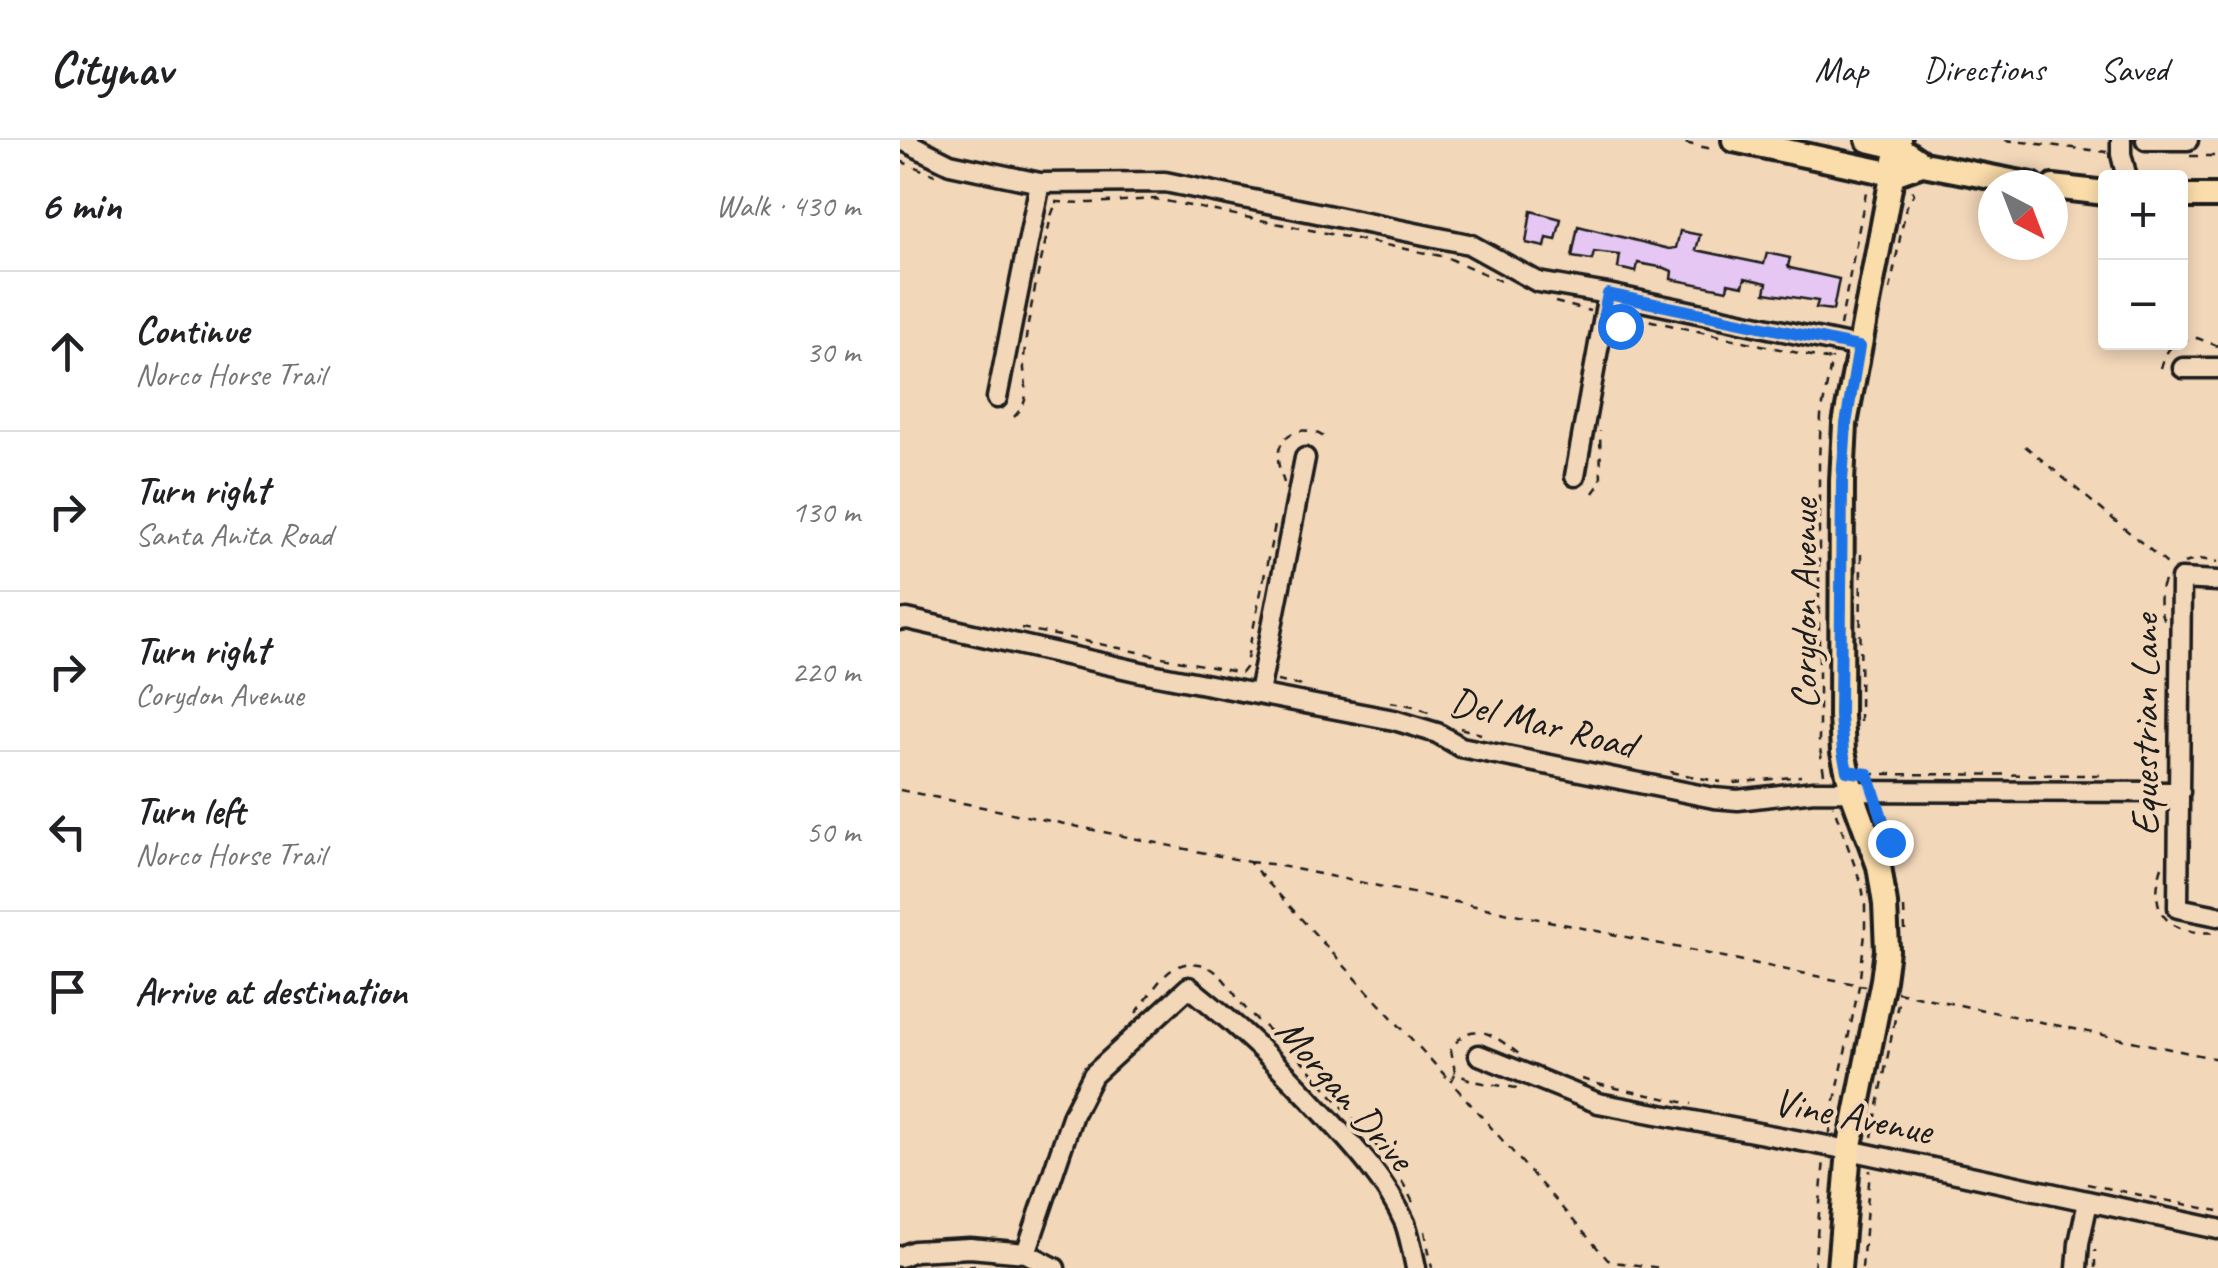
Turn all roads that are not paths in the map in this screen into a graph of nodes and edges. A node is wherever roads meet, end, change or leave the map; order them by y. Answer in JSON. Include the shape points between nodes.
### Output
{"nodes":[{"id":1,"x":902,"y":140,"type":"edge"},
{"id":2,"x":1734,"y":140,"type":"edge"},
{"id":3,"x":1868,"y":140,"type":"edge"},
{"id":4,"x":2121,"y":140,"type":"edge"},
{"id":5,"x":2146,"y":140,"type":"edge"},
{"id":6,"x":2188,"y":140,"type":"edge"},
{"id":7,"x":1899,"y":144,"type":"edge"},
{"id":8,"x":1922,"y":164,"type":"junction"},
{"id":9,"x":2125,"y":170,"type":"edge"},
{"id":10,"x":1894,"y":174,"type":"junction"},
{"id":11,"x":1978,"y":175,"type":"edge"},
{"id":12,"x":1040,"y":183,"type":"junction"},
{"id":13,"x":2068,"y":189,"type":"edge"},
{"id":14,"x":2098,"y":192,"type":"edge"},
{"id":15,"x":2188,"y":196,"type":"edge"},
{"id":16,"x":2218,"y":196,"type":"edge"},
{"id":17,"x":1608,"y":294,"type":"junction"},
{"id":18,"x":1859,"y":347,"type":"junction"},
{"id":19,"x":2183,"y":368,"type":"dead end"},
{"id":20,"x":2218,"y":368,"type":"edge"},
{"id":21,"x":997,"y":398,"type":"dead end"},
{"id":22,"x":1306,"y":458,"type":"dead end"},
{"id":23,"x":1575,"y":476,"type":"dead end"},
{"id":24,"x":2218,"y":581,"type":"edge"},
{"id":25,"x":900,"y":620,"type":"edge"},
{"id":26,"x":1260,"y":685,"type":"junction"},
{"id":27,"x":1849,"y":782,"type":"junction"},
{"id":28,"x":2180,"y":792,"type":"junction"},
{"id":29,"x":2218,"y":916,"type":"edge"},
{"id":30,"x":1479,"y":1055,"type":"dead end"},
{"id":31,"x":1859,"y":1152,"type":"junction"},
{"id":32,"x":2088,"y":1202,"type":"junction"},
{"id":33,"x":2218,"y":1229,"type":"edge"},
{"id":34,"x":1026,"y":1254,"type":"junction"},
{"id":35,"x":900,"y":1256,"type":"edge"},
{"id":36,"x":1054,"y":1268,"type":"edge"},
{"id":37,"x":1416,"y":1268,"type":"edge"},
{"id":38,"x":1840,"y":1268,"type":"edge"},
{"id":39,"x":2078,"y":1268,"type":"edge"}],
"edges":[{"from":1,"to":12,"type":"street","via":[[950,164]]},
{"from":2,"to":10,"type":"main road"},
{"from":3,"to":7,"type":"main road"},
{"from":4,"to":9,"type":"street"},
{"from":5,"to":6,"type":"street"},
{"from":7,"to":8,"type":"main road"},
{"from":7,"to":10,"type":"main road","name":"Corydon Avenue"},
{"from":8,"to":10,"type":"main road"},
{"from":8,"to":11,"type":"main road"},
{"from":10,"to":18,"type":"main road","name":"Corydon Avenue"},
{"from":12,"to":17,"type":"street","via":[[1165,182],[1468,244],[1538,282]]},
{"from":12,"to":21,"type":"street"},
{"from":13,"to":14,"type":"main road"},
{"from":15,"to":16,"type":"main road"},
{"from":17,"to":18,"type":"street"},
{"from":17,"to":23,"type":"street"},
{"from":18,"to":27,"type":"main road","name":"Corydon Avenue","via":[[1842,481],[1840,716]]},
{"from":19,"to":20,"type":"street"},
{"from":22,"to":26,"type":"street"},
{"from":24,"to":28,"type":"street","name":"Equestrian Lane","via":[[2181,580]]},
{"from":25,"to":26,"type":"street","name":"Del Mar Road","via":[[1141,672]]},
{"from":26,"to":27,"type":"street","name":"Del Mar Road","via":[[1437,733],[1460,747],[1714,798]]},
{"from":27,"to":28,"type":"street","name":"Del Mar Road"},
{"from":27,"to":31,"type":"main road","name":"Corydon Avenue","via":[[1878,866],[1887,950]]},
{"from":28,"to":29,"type":"street","name":"Equestrian Lane","via":[[2178,908]]},
{"from":30,"to":31,"type":"street","name":"Vine Avenue","via":[[1598,1102]]},
{"from":31,"to":32,"type":"street","name":"Vine Avenue"},
{"from":31,"to":38,"type":"main road","name":"Corydon Avenue"},
{"from":32,"to":33,"type":"street","name":"Vine Avenue"},
{"from":32,"to":39,"type":"street"},
{"from":34,"to":35,"type":"street","via":[[970,1248]]},
{"from":34,"to":36,"type":"street"},
{"from":34,"to":37,"type":"street","name":"Morgan Drive","via":[[1093,1075],[1189,987],[1272,1057],[1358,1151],[1406,1225]]}]}
